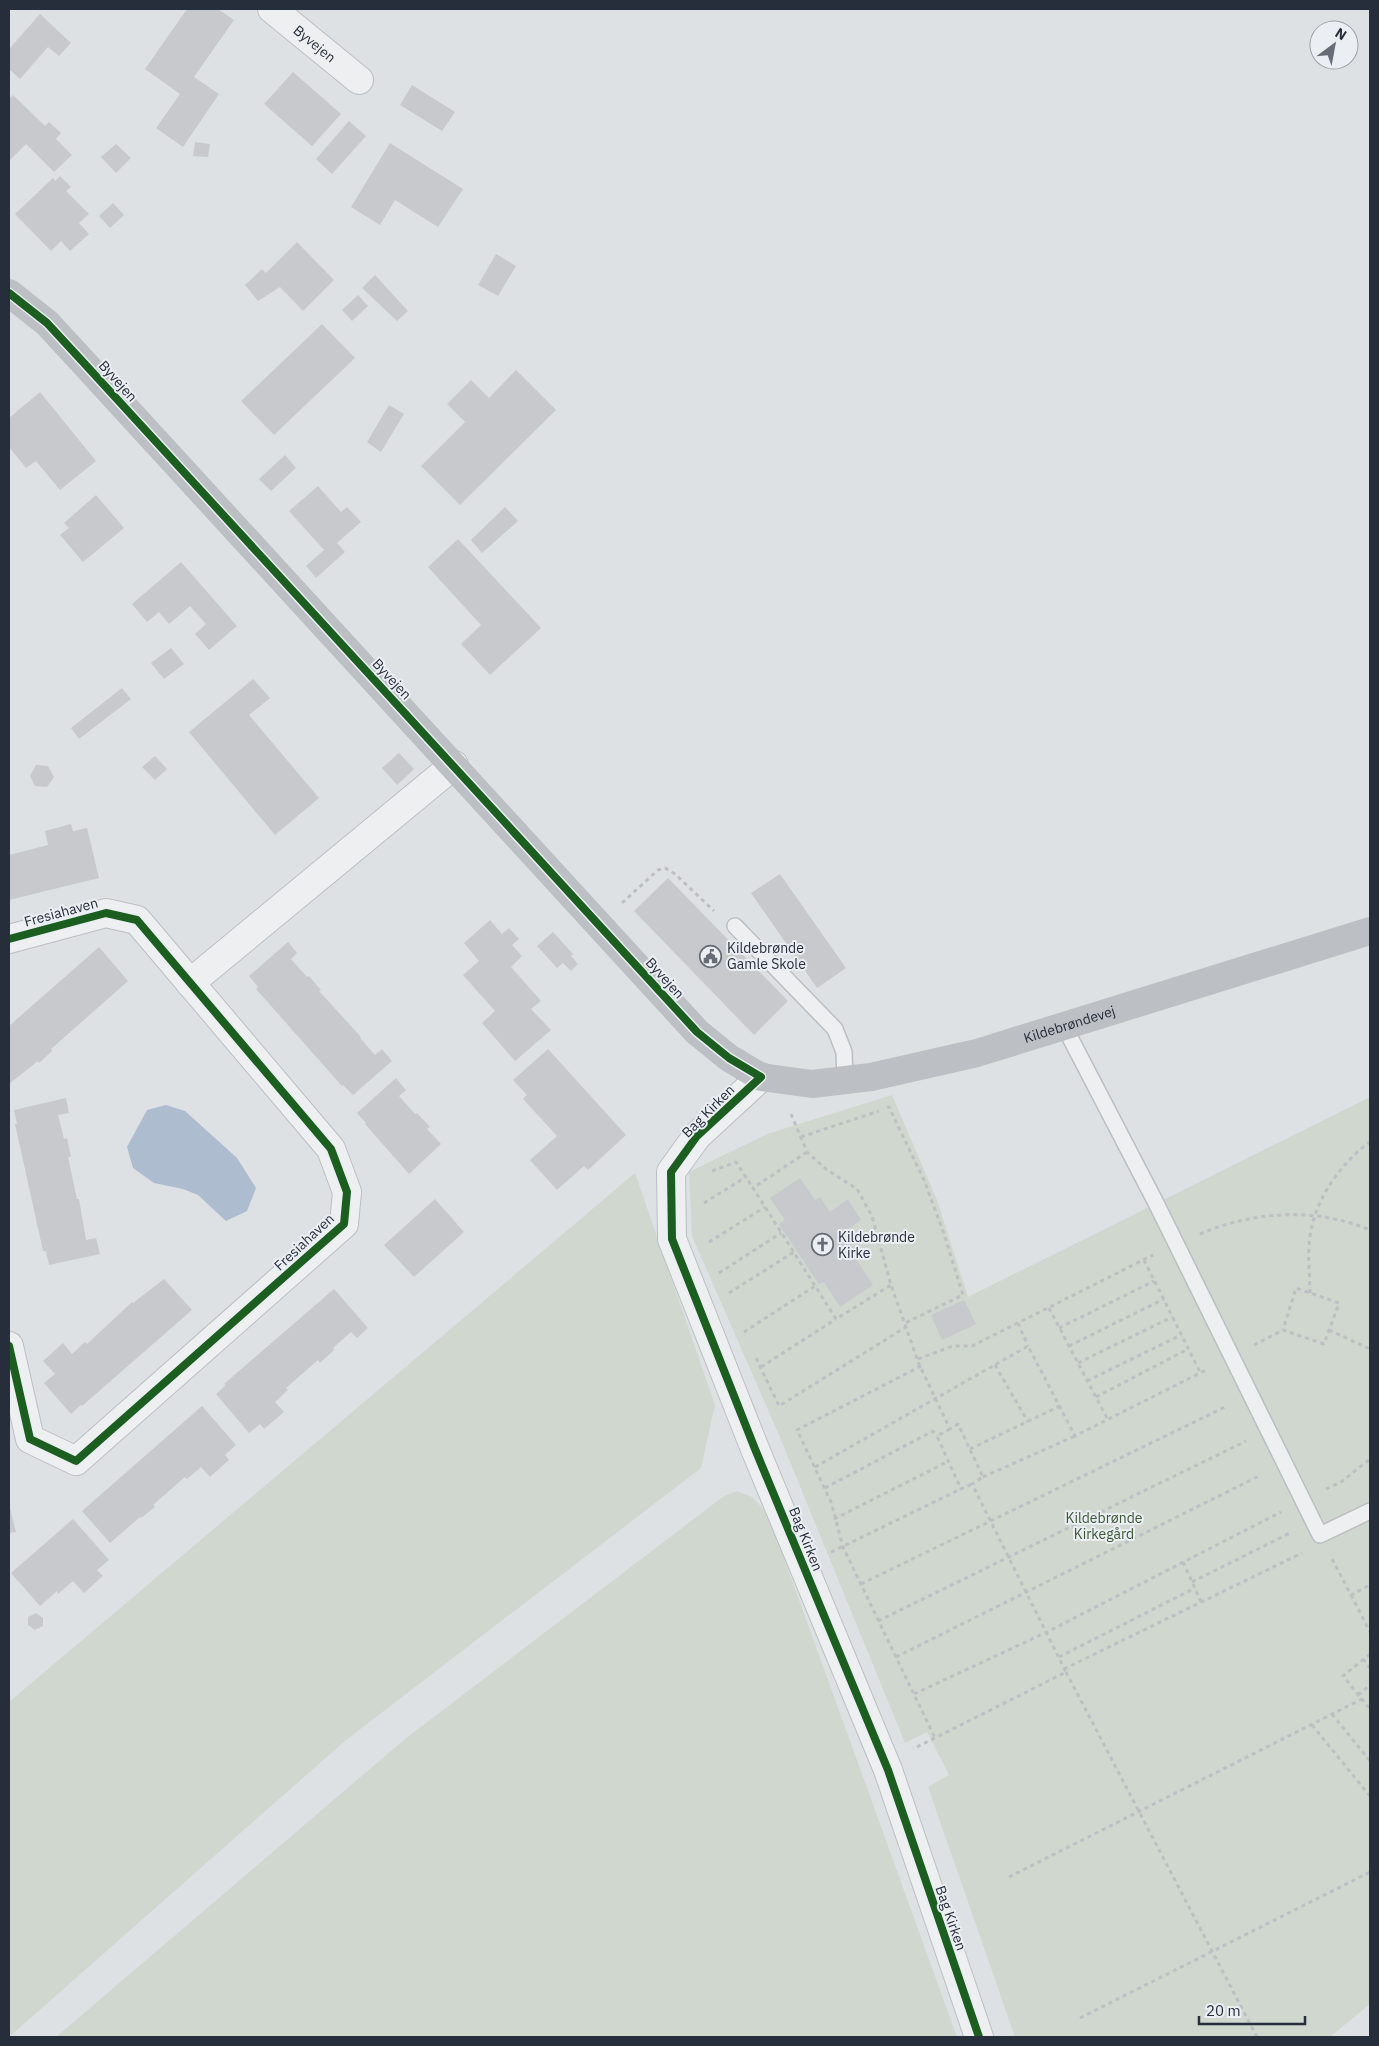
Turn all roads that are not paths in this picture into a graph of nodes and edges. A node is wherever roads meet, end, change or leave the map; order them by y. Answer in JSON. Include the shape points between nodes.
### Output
{"nodes":[{"id":1,"x":272,"y":9,"type":"edge"},
{"id":2,"x":358,"y":80,"type":"dead end"},
{"id":3,"x":9,"y":293,"type":"edge"},
{"id":4,"x":454,"y":765,"type":"junction"},
{"id":5,"x":734,"y":926,"type":"road end"},
{"id":6,"x":1370,"y":931,"type":"edge"},
{"id":7,"x":9,"y":939,"type":"edge"},
{"id":8,"x":190,"y":983,"type":"junction"},
{"id":9,"x":1064,"y":1026,"type":"junction"},
{"id":10,"x":765,"y":1077,"type":"junction"},
{"id":11,"x":845,"y":1079,"type":"junction"},
{"id":12,"x":9,"y":1346,"type":"edge"},
{"id":13,"x":1370,"y":1511,"type":"edge"},
{"id":14,"x":979,"y":2037,"type":"edge"}],
"edges":[{"from":1,"to":2,"type":"street","name":"Byvejen"},
{"from":3,"to":4,"type":"street","name":"Byvejen","via":[[47,323]]},
{"from":4,"to":8,"type":"street"},
{"from":4,"to":10,"type":"street","name":"Byvejen","via":[[697,1032],[728,1058]]},
{"from":5,"to":11,"type":"lane","via":[[835,1029],[844,1052]]},
{"from":6,"to":9,"type":"street","name":"Kildebrøndevej"},
{"from":7,"to":8,"type":"street","name":"Fresiahaven","via":[[106,913],[137,920]]},
{"from":8,"to":12,"type":"street","name":"Fresiahaven","via":[[331,1149],[347,1192],[344,1224],[76,1461],[30,1439]]},
{"from":9,"to":11,"type":"street","name":"Kildebrøndevej","via":[[977,1053]]},
{"from":9,"to":13,"type":"lane","via":[[1319,1533]]},
{"from":10,"to":11,"type":"street","name":"Kildebrøndevej","via":[[812,1084]]},
{"from":10,"to":14,"type":"street","name":"Bag Kirken","via":[[697,1136],[671,1172],[672,1239],[885,1763]]}]}
